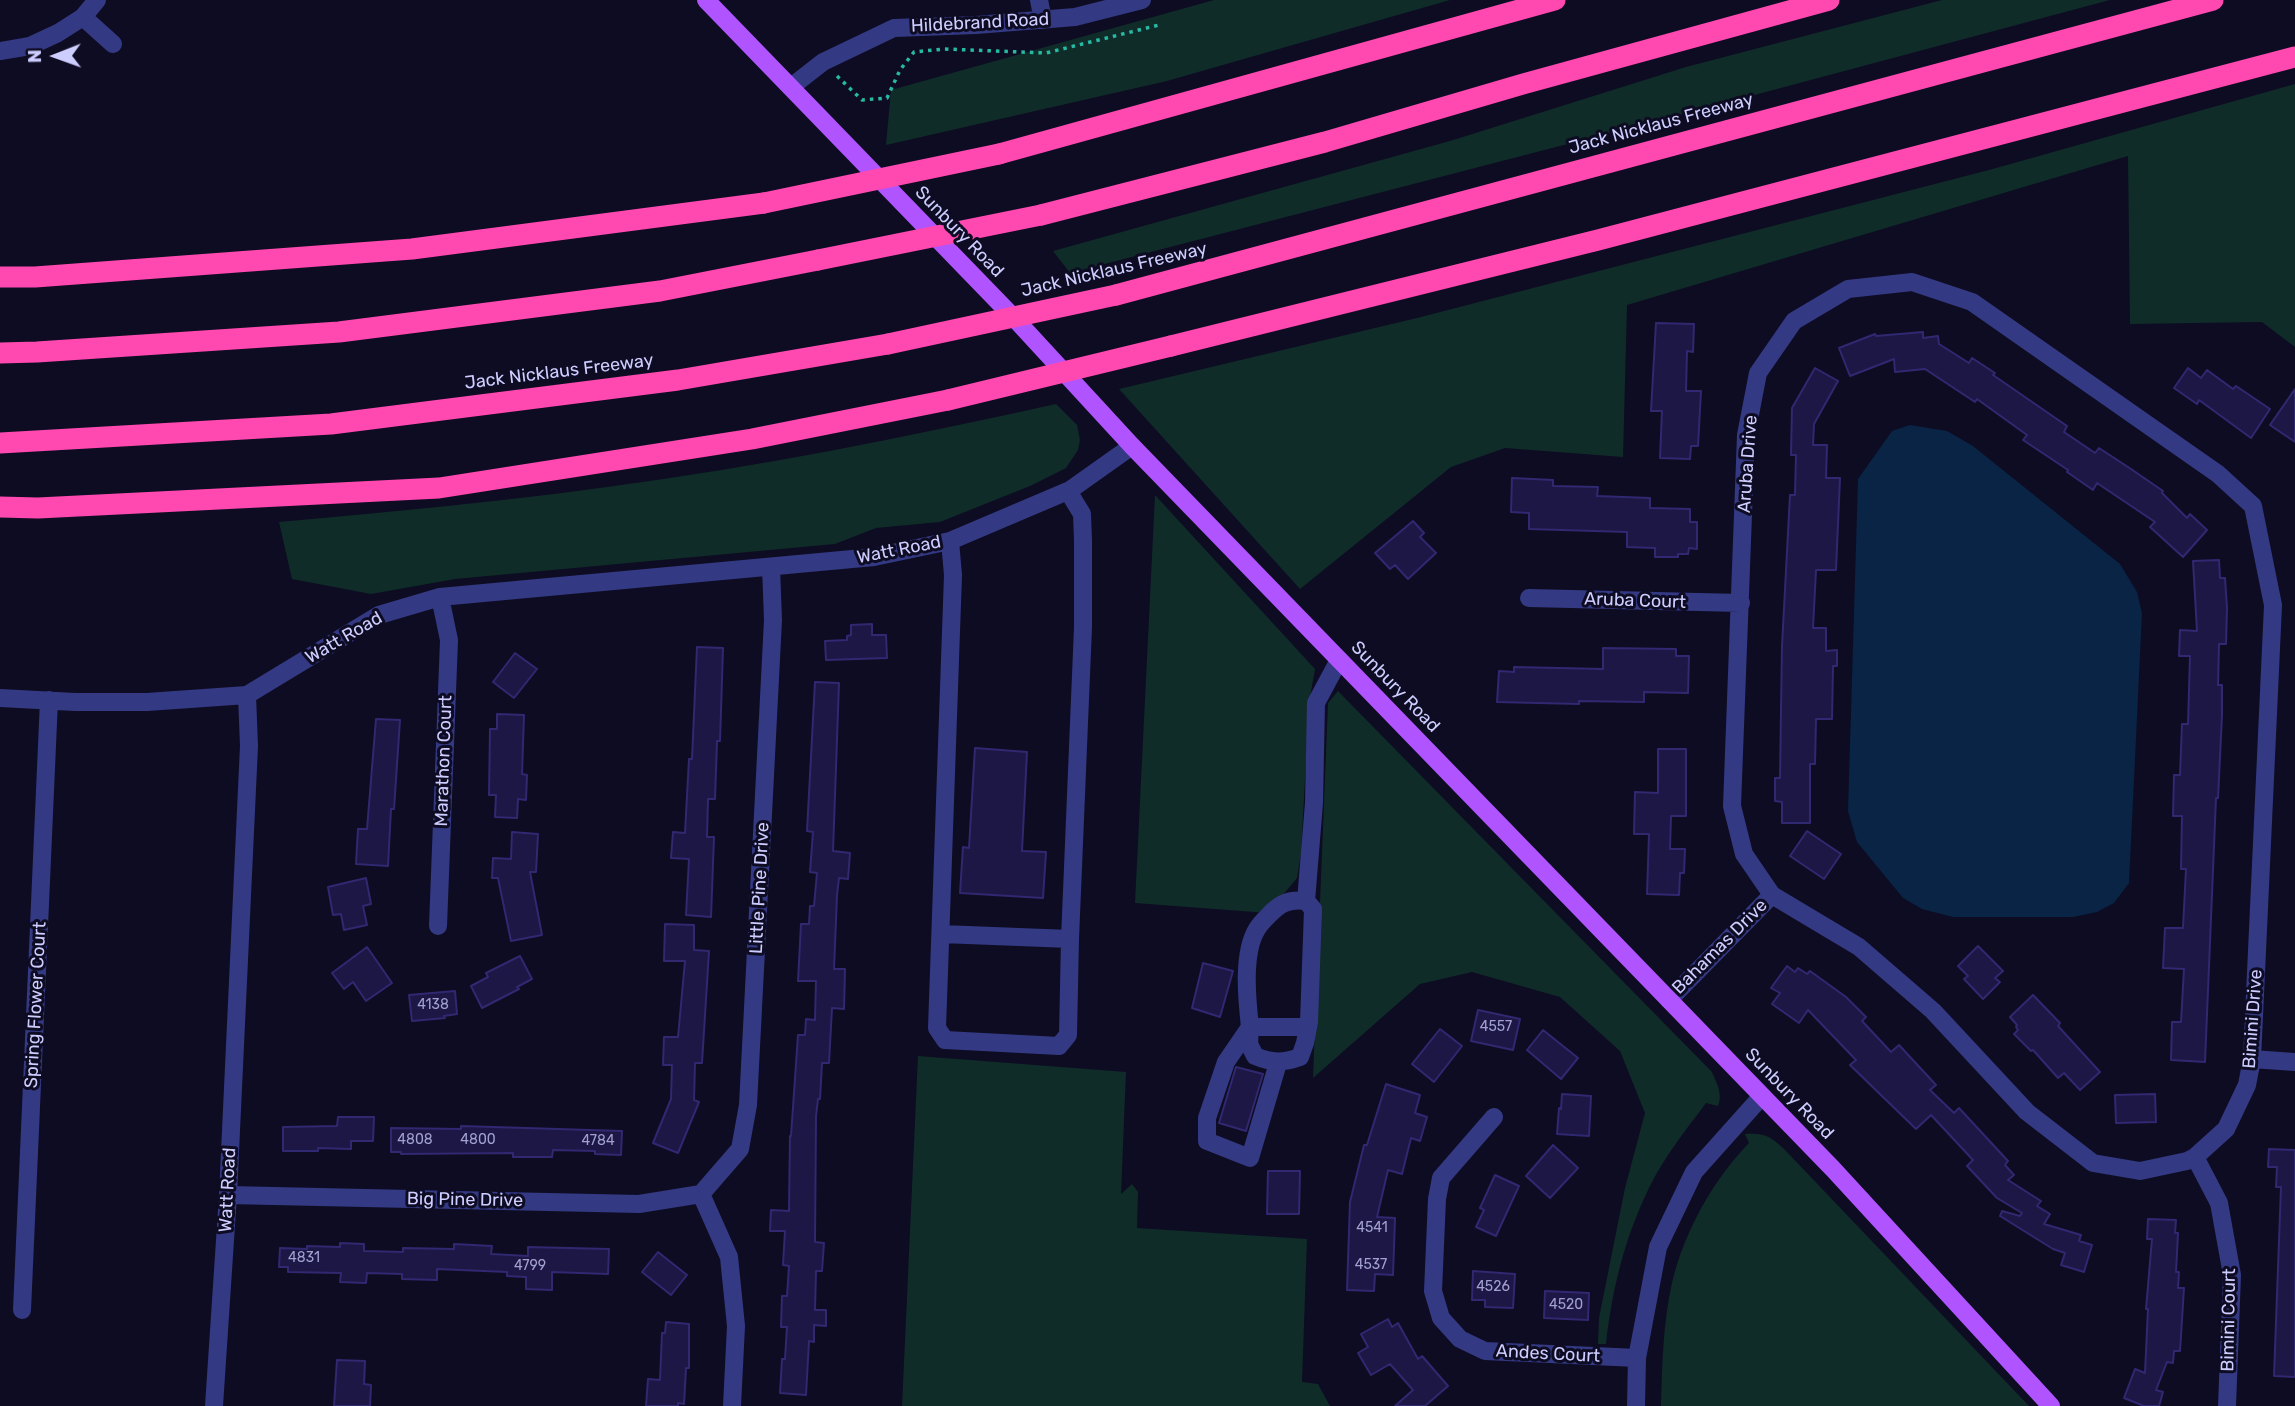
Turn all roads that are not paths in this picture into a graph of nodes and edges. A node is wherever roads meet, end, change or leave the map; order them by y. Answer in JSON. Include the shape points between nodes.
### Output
{"nodes":[{"id":1,"x":97,"y":0,"type":"edge"},
{"id":2,"x":706,"y":0,"type":"edge"},
{"id":3,"x":1039,"y":0,"type":"edge"},
{"id":4,"x":1555,"y":0,"type":"edge"},
{"id":5,"x":1829,"y":0,"type":"edge"},
{"id":6,"x":2213,"y":0,"type":"edge"},
{"id":7,"x":1133,"y":1,"type":"edge"},
{"id":8,"x":83,"y":17,"type":"junction"},
{"id":9,"x":1043,"y":20,"type":"junction"},
{"id":10,"x":113,"y":44,"type":"dead end"},
{"id":11,"x":0,"y":51,"type":"edge"},
{"id":12,"x":2295,"y":57,"type":"edge"},
{"id":13,"x":791,"y":87,"type":"junction"},
{"id":14,"x":0,"y":277,"type":"edge"},
{"id":15,"x":0,"y":353,"type":"edge"},
{"id":16,"x":0,"y":443,"type":"edge"},
{"id":17,"x":1132,"y":446,"type":"junction"},
{"id":18,"x":1068,"y":491,"type":"junction"},
{"id":19,"x":2253,"y":506,"type":"joint"},
{"id":20,"x":0,"y":507,"type":"edge"},
{"id":21,"x":950,"y":541,"type":"junction"},
{"id":22,"x":771,"y":567,"type":"junction"},
{"id":23,"x":440,"y":597,"type":"junction"},
{"id":24,"x":1529,"y":598,"type":"dead end"},
{"id":25,"x":1741,"y":603,"type":"junction"},
{"id":26,"x":1339,"y":660,"type":"junction"},
{"id":27,"x":247,"y":695,"type":"junction"},
{"id":28,"x":0,"y":698,"type":"edge"},
{"id":29,"x":49,"y":701,"type":"junction"},
{"id":30,"x":1772,"y":895,"type":"junction"},
{"id":31,"x":1306,"y":901,"type":"junction"},
{"id":32,"x":438,"y":926,"type":"dead end"},
{"id":33,"x":942,"y":934,"type":"junction"},
{"id":34,"x":1070,"y":939,"type":"junction"},
{"id":35,"x":1669,"y":1000,"type":"junction"},
{"id":36,"x":1308,"y":1022,"type":"junction"},
{"id":37,"x":1250,"y":1027,"type":"junction"},
{"id":38,"x":2252,"y":1059,"type":"junction"},
{"id":39,"x":2295,"y":1062,"type":"edge"},
{"id":40,"x":1278,"y":1063,"type":"junction"},
{"id":41,"x":1762,"y":1096,"type":"junction"},
{"id":42,"x":1494,"y":1117,"type":"dead end"},
{"id":43,"x":2195,"y":1157,"type":"junction"},
{"id":44,"x":701,"y":1194,"type":"junction"},
{"id":45,"x":228,"y":1195,"type":"junction"},
{"id":46,"x":22,"y":1310,"type":"dead end"},
{"id":47,"x":1637,"y":1359,"type":"junction"},
{"id":48,"x":214,"y":1406,"type":"edge"},
{"id":49,"x":732,"y":1406,"type":"edge"},
{"id":50,"x":1636,"y":1406,"type":"edge"},
{"id":51,"x":2051,"y":1406,"type":"edge"},
{"id":52,"x":2227,"y":1406,"type":"edge"}],
"edges":[{"from":1,"to":8,"type":"street"},
{"from":2,"to":13,"type":"main road","name":"Sunbury Road"},
{"from":3,"to":9,"type":"street"},
{"from":4,"to":14,"type":"highway","bridge":true,"via":[[999,155],[764,203],[412,249]]},
{"from":5,"to":15,"type":"highway","bridge":true,"via":[[1325,142],[1041,215],[660,291],[339,331]]},
{"from":6,"to":16,"type":"highway","name":"Jack Nicklaus Freeway","bridge":true,"via":[[1116,295],[888,344],[678,380],[331,424]]},
{"from":7,"to":9,"type":"street","name":"Hildebrand Road"},
{"from":8,"to":10,"type":"street"},
{"from":8,"to":11,"type":"street","via":[[30,46]]},
{"from":9,"to":13,"type":"street","name":"Hildebrand Road","via":[[894,28],[822,62]]},
{"from":12,"to":20,"type":"highway","bridge":true,"via":[[1598,240],[1171,346],[948,400],[752,439],[439,488]]},
{"from":13,"to":17,"type":"main road","name":"Sunbury Road"},
{"from":17,"to":18,"type":"street","name":"Watt Road"},
{"from":17,"to":26,"type":"main road","name":"Sunbury Road"},
{"from":18,"to":21,"type":"street","name":"Watt Road"},
{"from":18,"to":34,"type":"street","via":[[1082,514],[1083,541]]},
{"from":19,"to":25,"type":"street","name":"Aruba Drive","via":[[2218,474],[1972,302],[1912,282],[1848,289],[1794,321],[1758,373],[1746,435]]},
{"from":19,"to":38,"type":"street","name":"Bimini Drive","via":[[2273,605]]},
{"from":21,"to":22,"type":"street","name":"Watt Road","via":[[874,557]]},
{"from":21,"to":33,"type":"street","via":[[953,575]]},
{"from":22,"to":23,"type":"street","name":"Watt Road"},
{"from":22,"to":44,"type":"street","name":"Little Pine Drive","via":[[773,621],[748,1105],[740,1149]]},
{"from":23,"to":27,"type":"street","name":"Watt Road","via":[[379,615]]},
{"from":23,"to":32,"type":"street","name":"Marathon Court","via":[[449,640]]},
{"from":24,"to":25,"type":"street","name":"Aruba Court"},
{"from":25,"to":30,"type":"street","name":"Aruba Drive","via":[[1732,806],[1744,854]]},
{"from":26,"to":31,"type":"street","via":[[1316,703]]},
{"from":26,"to":35,"type":"main road","name":"Sunbury Road"},
{"from":27,"to":29,"type":"street","via":[[147,702]]},
{"from":27,"to":45,"type":"street","name":"Watt Road"},
{"from":28,"to":29,"type":"street"},
{"from":29,"to":46,"type":"street","name":"Spring Flower Court"},
{"from":30,"to":35,"type":"street","name":"Bahamas Drive"},
{"from":30,"to":43,"type":"street","name":"Bimini Drive","via":[[1859,947],[1933,1011],[2027,1112],[2093,1163],[2140,1171]]},
{"from":31,"to":36,"type":"street","via":[[1313,909]]},
{"from":31,"to":37,"type":"street","via":[[1291,900],[1277,906],[1257,929],[1246,995]]},
{"from":33,"to":34,"type":"street"},
{"from":33,"to":34,"type":"street","via":[[937,1028],[945,1040],[1059,1046],[1068,1035]]},
{"from":35,"to":41,"type":"main road","name":"Sunbury Road"},
{"from":36,"to":37,"type":"street","via":[[1304,1027]]},
{"from":36,"to":40,"type":"street","via":[[1300,1057]]},
{"from":37,"to":40,"type":"street","via":[[1249,1044],[1255,1056]]},
{"from":37,"to":40,"type":"street","via":[[1226,1062],[1207,1118],[1207,1141],[1250,1158]]},
{"from":38,"to":39,"type":"street"},
{"from":38,"to":43,"type":"street","name":"Bimini Drive","via":[[2247,1085],[2225,1129]]},
{"from":41,"to":47,"type":"street","via":[[1694,1172],[1658,1247]]},
{"from":41,"to":51,"type":"main road","name":"Sunbury Road"},
{"from":42,"to":47,"type":"street","name":"Andes Court","via":[[1441,1178],[1433,1291],[1441,1318],[1460,1339],[1485,1351]]},
{"from":43,"to":52,"type":"street","name":"Bimini Court","via":[[2219,1203],[2232,1275]]},
{"from":44,"to":45,"type":"street","name":"Big Pine Drive","via":[[639,1204]]},
{"from":44,"to":49,"type":"street","via":[[729,1258],[736,1326]]},
{"from":45,"to":48,"type":"street","name":"Watt Road"},
{"from":47,"to":50,"type":"street"}]}
